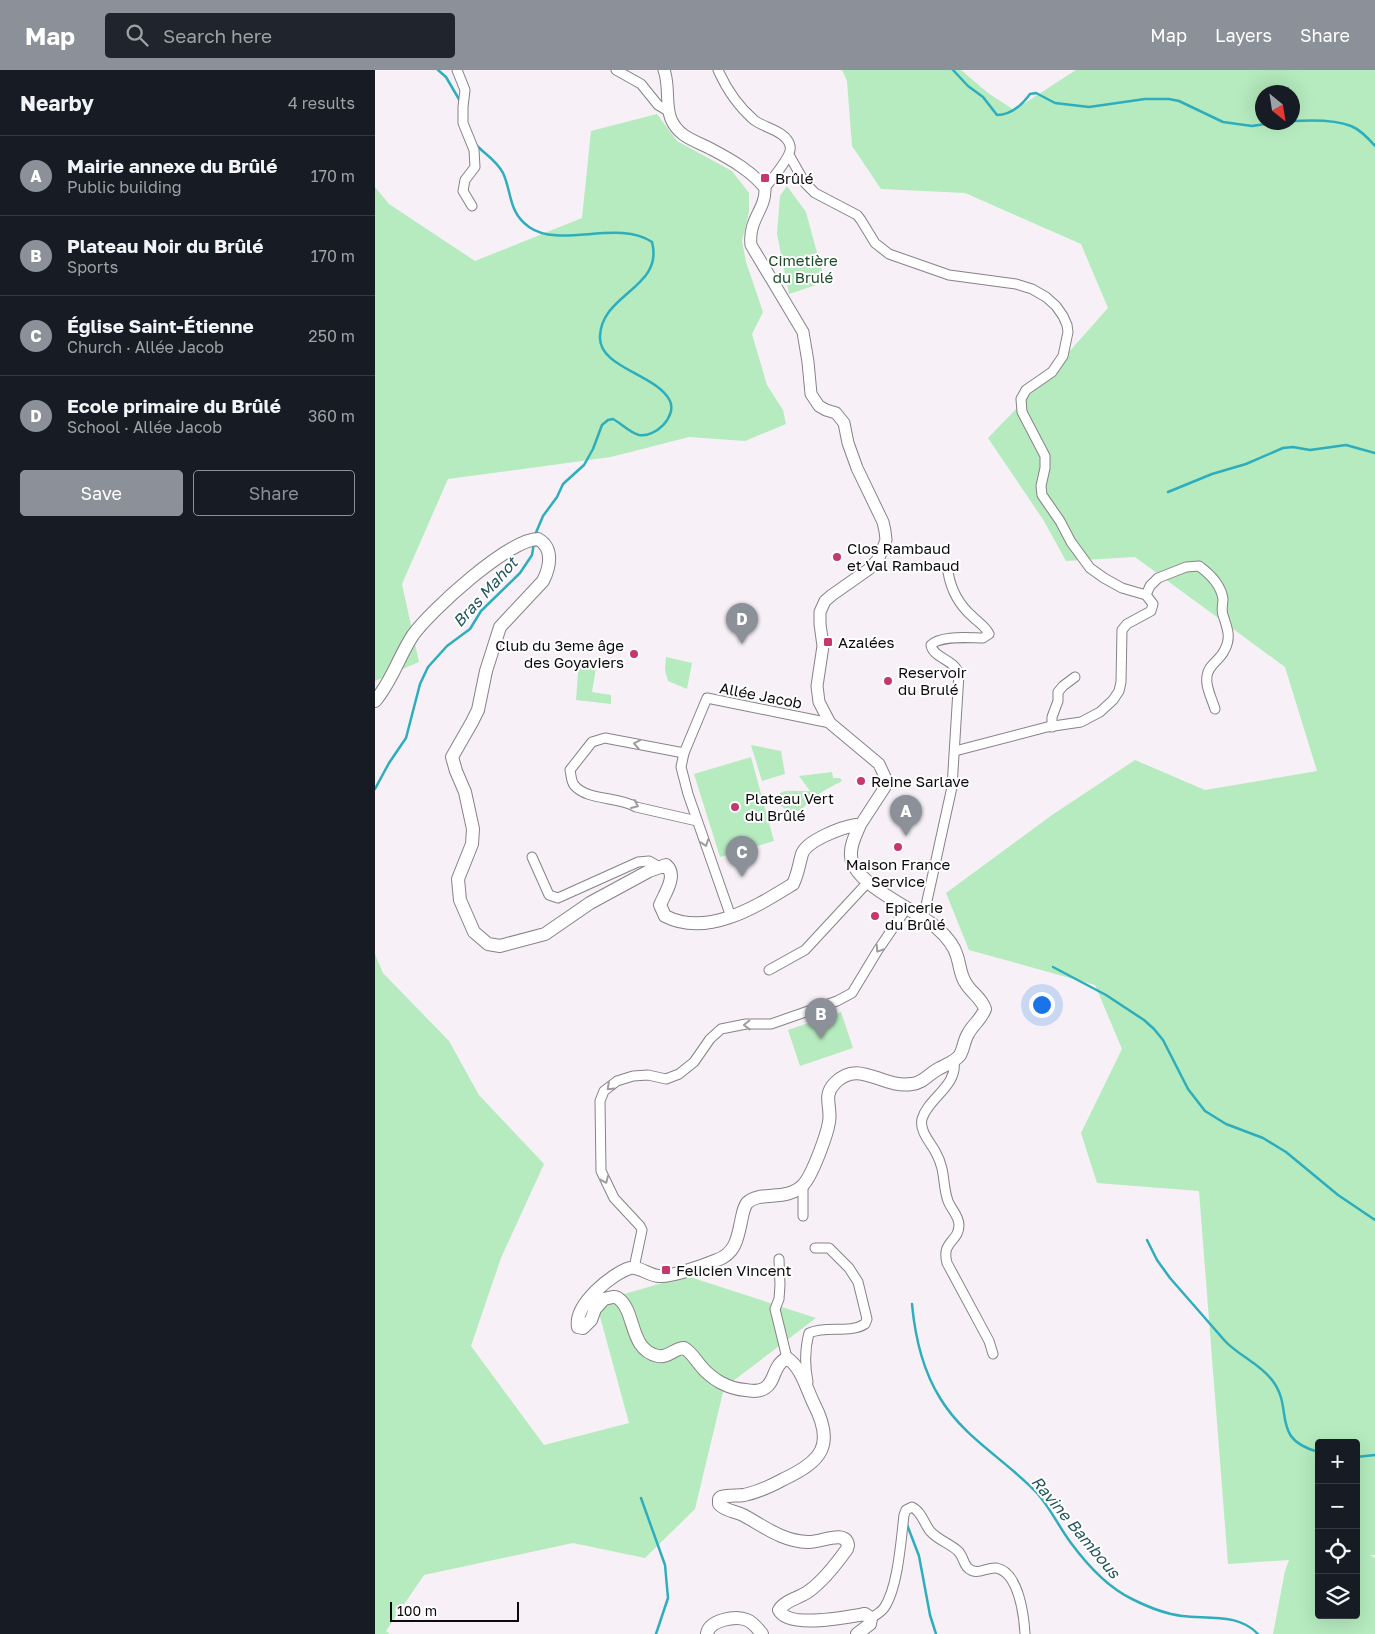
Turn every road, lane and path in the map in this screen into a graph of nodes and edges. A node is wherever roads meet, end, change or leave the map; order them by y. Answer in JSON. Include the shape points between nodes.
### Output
{"nodes":[{"id":1,"x":457,"y":70,"type":"edge"},
{"id":2,"x":616,"y":70,"type":"edge"},
{"id":3,"x":664,"y":70,"type":"edge"},
{"id":4,"x":718,"y":70,"type":"edge"},
{"id":5,"x":669,"y":110,"type":"junction"},
{"id":6,"x":789,"y":155,"type":"junction"},
{"id":7,"x":765,"y":188,"type":"junction"},
{"id":8,"x":471,"y":206,"type":"dead end"},
{"id":9,"x":948,"y":572,"type":"dead end"},
{"id":10,"x":1146,"y":595,"type":"junction"},
{"id":11,"x":1075,"y":677,"type":"dead end"},
{"id":12,"x":375,"y":701,"type":"edge"},
{"id":13,"x":1215,"y":709,"type":"dead end"},
{"id":14,"x":830,"y":723,"type":"junction"},
{"id":15,"x":1052,"y":727,"type":"junction"},
{"id":16,"x":955,"y":750,"type":"junction"},
{"id":17,"x":684,"y":753,"type":"junction"},
{"id":18,"x":697,"y":821,"type":"junction"},
{"id":19,"x":859,"y":827,"type":"junction"},
{"id":20,"x":532,"y":857,"type":"dead end"},
{"id":21,"x":659,"y":866,"type":"junction"},
{"id":22,"x":868,"y":882,"type":"junction"},
{"id":23,"x":906,"y":909,"type":"junction"},
{"id":24,"x":731,"y":917,"type":"junction"},
{"id":25,"x":923,"y":919,"type":"junction"},
{"id":26,"x":769,"y":970,"type":"dead end"},
{"id":27,"x":954,"y":1061,"type":"junction"},
{"id":28,"x":803,"y":1186,"type":"junction"},
{"id":29,"x":803,"y":1216,"type":"dead end"},
{"id":30,"x":815,"y":1248,"type":"dead end"},
{"id":31,"x":779,"y":1259,"type":"dead end"},
{"id":32,"x":634,"y":1268,"type":"junction"},
{"id":33,"x":993,"y":1354,"type":"dead end"},
{"id":34,"x":787,"y":1358,"type":"junction"},
{"id":35,"x":810,"y":1396,"type":"junction"},
{"id":36,"x":871,"y":1618,"type":"junction"},
{"id":37,"x":707,"y":1634,"type":"edge"},
{"id":38,"x":762,"y":1634,"type":"edge"},
{"id":39,"x":857,"y":1634,"type":"edge"},
{"id":40,"x":1025,"y":1634,"type":"edge"}],
"edges":[{"from":1,"to":8,"type":"street","via":[[465,90],[463,123],[474,150],[475,167],[465,180],[463,191]]},
{"from":2,"to":5,"type":"street","via":[[641,84],[658,105]]},
{"from":3,"to":5,"type":"street"},
{"from":4,"to":6,"type":"street","via":[[734,97],[754,120],[786,138],[791,146]]},
{"from":5,"to":7,"type":"street","via":[[671,120],[686,138],[732,160],[753,174]]},
{"from":6,"to":7,"type":"street"},
{"from":6,"to":10,"type":"street","via":[[805,183],[815,193],[857,215],[875,243],[889,254],[949,275],[1016,284],[1032,289],[1056,306],[1068,332],[1063,356],[1053,372],[1027,390],[1021,399],[1022,412],[1045,456],[1042,495],[1090,568],[1122,588]]},
{"from":7,"to":14,"type":"street","via":[[764,201],[752,225],[751,245],[803,332],[811,394],[819,406],[836,413],[844,423],[857,468],[885,531],[886,540],[879,558],[857,579],[825,601],[820,612],[823,646],[817,686],[819,702]]},
{"from":9,"to":16,"type":"street","via":[[956,598],[989,634],[983,638],[941,640],[931,645],[954,665],[959,674]]},
{"from":10,"to":13,"type":"street","via":[[1153,582],[1186,567],[1199,566],[1217,584],[1223,598],[1222,613],[1229,635],[1224,652],[1207,675]]},
{"from":10,"to":15,"type":"street","via":[[1153,609],[1127,624],[1121,633],[1123,667],[1119,691],[1113,700],[1088,719]]},
{"from":11,"to":15,"type":"street","via":[[1058,692]]},
{"from":12,"to":21,"type":"main road","via":[[425,621],[472,577],[518,545],[538,539],[549,554],[547,572],[543,581],[501,627],[486,671],[478,710],[452,757],[465,792],[473,829],[472,844],[458,879],[460,900],[474,932],[488,944],[500,946],[545,934],[590,904]]},
{"from":14,"to":17,"type":"street","name":"Allée Jacob","via":[[707,698]]},
{"from":14,"to":19,"type":"street","via":[[879,764],[884,772],[885,787]]},
{"from":15,"to":16,"type":"street"},
{"from":16,"to":25,"type":"street","via":[[948,809]]},
{"from":17,"to":18,"type":"street","name":"Allée Jacob","via":[[682,775]]},
{"from":17,"to":18,"type":"street","one_way":true,"via":[[605,738],[592,742],[570,770],[573,783],[583,793]]},
{"from":18,"to":24,"type":"street","name":"Allée Jacob","one_way":true},
{"from":19,"to":22,"type":"main road","via":[[853,840],[851,858],[858,873]]},
{"from":19,"to":24,"type":"main road","via":[[846,827],[812,842],[803,852],[793,884]]},
{"from":20,"to":21,"type":"street","via":[[549,895],[558,898],[638,862],[649,861]]},
{"from":21,"to":24,"type":"main road","via":[[669,867],[672,875],[660,905],[665,916],[688,925]]},
{"from":22,"to":23,"type":"main road"},
{"from":22,"to":26,"type":"street","via":[[805,950]]},
{"from":23,"to":25,"type":"main road"},
{"from":23,"to":32,"type":"street","one_way":true,"via":[[852,993],[771,1024],[721,1029],[694,1062],[679,1074],[666,1079],[633,1076],[617,1080],[604,1092],[600,1101],[600,1166],[614,1198],[642,1230]]},
{"from":25,"to":27,"type":"main road","via":[[937,927],[953,946],[963,980],[981,999],[985,1009]]},
{"from":27,"to":28,"type":"main road","via":[[911,1085],[886,1082],[856,1072],[839,1079],[829,1089],[828,1127]]},
{"from":27,"to":33,"type":"street","via":[[953,1077],[926,1112],[921,1127],[942,1166],[948,1201],[958,1219],[957,1234],[944,1254]]},
{"from":28,"to":29,"type":"street"},
{"from":28,"to":32,"type":"main road","via":[[782,1196],[761,1197],[747,1203],[733,1249],[715,1261],[659,1276]]},
{"from":30,"to":35,"type":"street","via":[[829,1248],[849,1268],[858,1282],[867,1319],[865,1324],[853,1329],[821,1329],[809,1333],[806,1373]]},
{"from":31,"to":34,"type":"street","via":[[779,1299],[775,1309]]},
{"from":32,"to":34,"type":"main road","via":[[606,1282],[592,1295],[577,1321],[578,1327],[582,1329],[588,1325],[604,1299],[614,1297],[619,1299],[629,1316],[638,1340],[649,1351],[664,1356],[684,1348],[710,1376],[741,1390],[764,1389],[780,1362]]},
{"from":34,"to":35,"type":"main road","via":[[800,1373]]},
{"from":35,"to":36,"type":"main road","via":[[819,1413],[824,1444],[813,1462],[766,1488],[721,1497],[718,1502],[723,1508],[769,1531],[799,1542],[816,1543],[838,1536],[847,1540],[847,1549],[819,1582],[782,1606],[779,1610],[781,1615],[820,1621],[865,1614]]},
{"from":36,"to":39,"type":"main road","via":[[870,1624]]},
{"from":36,"to":40,"type":"street","via":[[879,1614],[888,1599],[896,1572],[904,1515],[912,1507],[937,1538],[957,1550],[972,1571],[997,1568],[1004,1572],[1019,1595]]},
{"from":37,"to":38,"type":"main road","via":[[713,1624],[737,1618],[754,1624]]}]}
